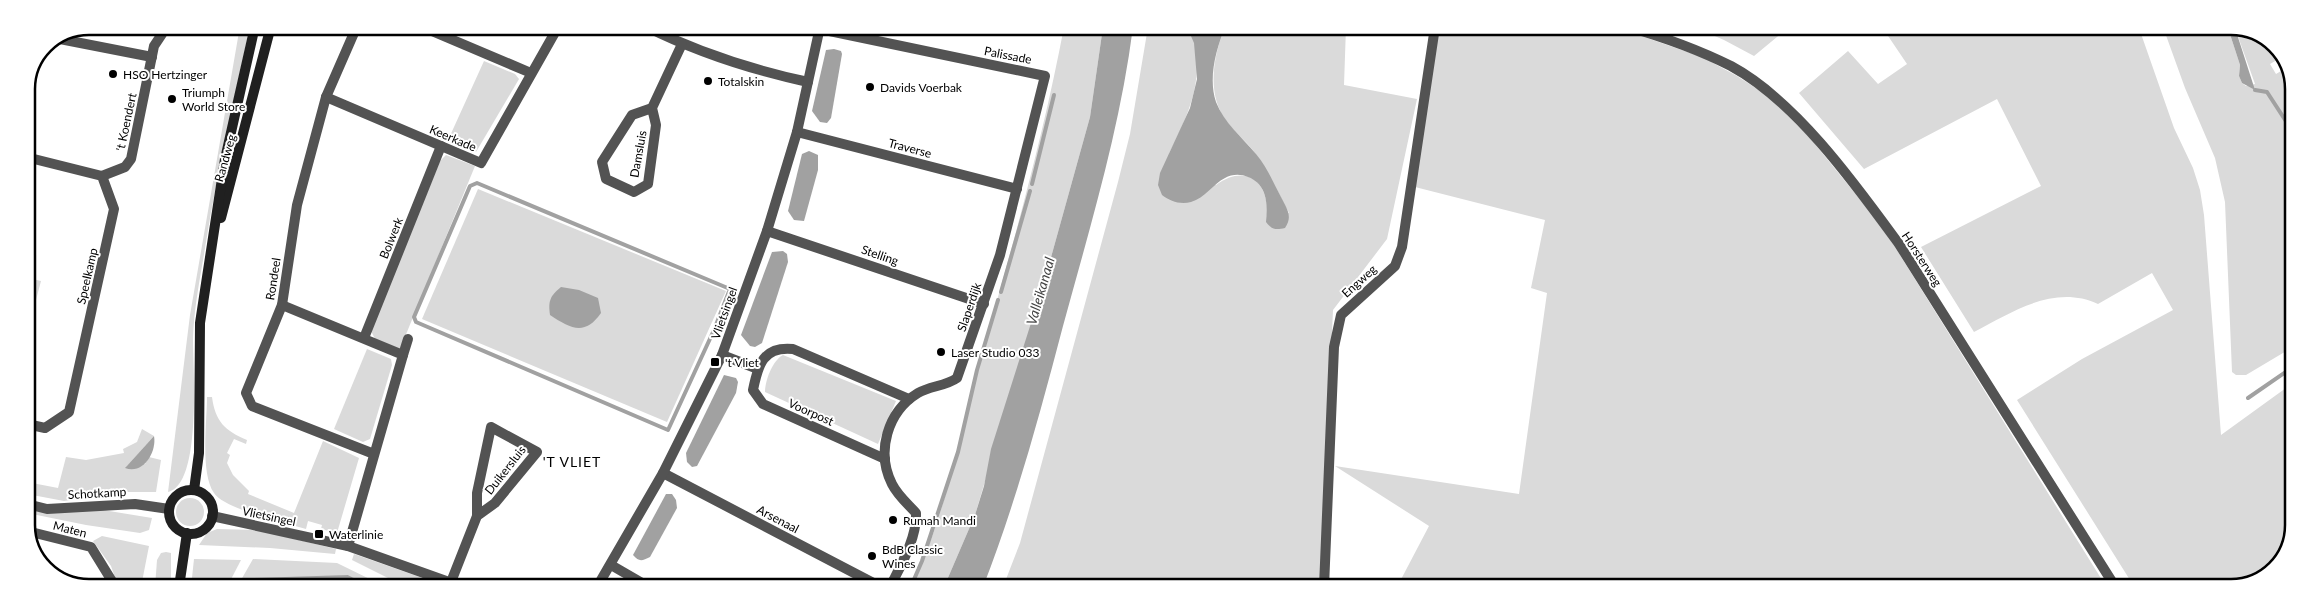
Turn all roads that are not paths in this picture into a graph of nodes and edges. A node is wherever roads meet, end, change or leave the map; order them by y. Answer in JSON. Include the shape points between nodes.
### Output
{"nodes":[{"id":1,"x":161,"y":35,"type":"edge"},
{"id":2,"x":253,"y":35,"type":"edge"},
{"id":3,"x":270,"y":35,"type":"edge"},
{"id":4,"x":352,"y":35,"type":"edge"},
{"id":5,"x":441,"y":35,"type":"edge"},
{"id":6,"x":553,"y":35,"type":"edge"},
{"id":7,"x":663,"y":35,"type":"edge"},
{"id":8,"x":818,"y":35,"type":"edge"},
{"id":9,"x":853,"y":35,"type":"edge"},
{"id":10,"x":1434,"y":35,"type":"edge"},
{"id":11,"x":1651,"y":35,"type":"edge"},
{"id":12,"x":68,"y":40,"type":"edge"},
{"id":13,"x":682,"y":44,"type":"junction"},
{"id":14,"x":152,"y":57,"type":"junction"},
{"id":15,"x":532,"y":73,"type":"junction"},
{"id":16,"x":1045,"y":76,"type":"joint"},
{"id":17,"x":808,"y":82,"type":"junction"},
{"id":18,"x":326,"y":97,"type":"junction"},
{"id":19,"x":652,"y":108,"type":"junction"},
{"id":20,"x":797,"y":132,"type":"junction"},
{"id":21,"x":441,"y":146,"type":"junction"},
{"id":22,"x":35,"y":159,"type":"edge"},
{"id":23,"x":102,"y":176,"type":"junction"},
{"id":24,"x":1017,"y":189,"type":"junction"},
{"id":25,"x":767,"y":231,"type":"junction"},
{"id":26,"x":208,"y":267,"type":"junction"},
{"id":27,"x":984,"y":304,"type":"junction"},
{"id":28,"x":282,"y":306,"type":"junction"},
{"id":29,"x":364,"y":338,"type":"junction"},
{"id":30,"x":408,"y":339,"type":"dead end"},
{"id":31,"x":403,"y":355,"type":"junction"},
{"id":32,"x":722,"y":355,"type":"junction"},
{"id":33,"x":758,"y":368,"type":"junction"},
{"id":34,"x":910,"y":399,"type":"junction"},
{"id":35,"x":35,"y":426,"type":"edge"},
{"id":36,"x":374,"y":454,"type":"junction"},
{"id":37,"x":885,"y":459,"type":"junction"},
{"id":38,"x":663,"y":473,"type":"junction"},
{"id":39,"x":194,"y":490,"type":"junction"},
{"id":40,"x":35,"y":506,"type":"edge"},
{"id":41,"x":169,"y":509,"type":"junction"},
{"id":42,"x":212,"y":516,"type":"junction"},
{"id":43,"x":477,"y":516,"type":"junction"},
{"id":44,"x":36,"y":533,"type":"edge"},
{"id":45,"x":187,"y":533,"type":"junction"},
{"id":46,"x":348,"y":546,"type":"junction"},
{"id":47,"x":611,"y":565,"type":"junction"},
{"id":48,"x":111,"y":579,"type":"edge"},
{"id":49,"x":179,"y":579,"type":"edge"},
{"id":50,"x":437,"y":579,"type":"edge"},
{"id":51,"x":452,"y":579,"type":"edge"},
{"id":52,"x":602,"y":579,"type":"edge"},
{"id":53,"x":635,"y":579,"type":"edge"},
{"id":54,"x":866,"y":579,"type":"edge"},
{"id":55,"x":894,"y":579,"type":"edge"},
{"id":56,"x":1324,"y":579,"type":"edge"},
{"id":57,"x":2110,"y":579,"type":"edge"}],
"edges":[{"from":1,"to":14,"type":"street","name":"'t Koendert"},
{"from":2,"to":26,"type":"main road","name":"Randweg","via":[[225,159]]},
{"from":3,"to":26,"type":"main road","name":"Randweg"},
{"from":4,"to":18,"type":"street","name":"Rondeel"},
{"from":5,"to":15,"type":"street"},
{"from":6,"to":15,"type":"street","name":"Keerkade"},
{"from":7,"to":13,"type":"street"},
{"from":8,"to":17,"type":"street","name":"Vlietsingel"},
{"from":9,"to":16,"type":"street","name":"Palissade"},
{"from":10,"to":56,"type":"street","name":"Engweg","via":[[1402,248],[1395,266],[1341,315],[1334,347]]},
{"from":11,"to":57,"type":"street","name":"Horsterweg","via":[[1732,67],[1790,110],[1812,134],[1899,244]]},
{"from":12,"to":14,"type":"street"},
{"from":13,"to":17,"type":"street"},
{"from":13,"to":19,"type":"street"},
{"from":14,"to":23,"type":"street","name":"'t Koendert","via":[[131,159],[124,167]]},
{"from":15,"to":21,"type":"street","name":"Keerkade","via":[[481,163]]},
{"from":16,"to":24,"type":"street","name":"Slaperdijk"},
{"from":17,"to":20,"type":"street","name":"Vlietsingel"},
{"from":18,"to":21,"type":"street","name":"Keerkade"},
{"from":18,"to":28,"type":"street","name":"Rondeel","via":[[297,205]]},
{"from":19,"to":19,"type":"street","name":"Damsluis","via":[[632,115],[602,162],[606,179],[634,192],[648,184],[656,125]]},
{"from":20,"to":24,"type":"street","name":"Traverse"},
{"from":20,"to":25,"type":"street","name":"Vlietsingel"},
{"from":21,"to":29,"type":"street","name":"Bolwerk"},
{"from":22,"to":23,"type":"street"},
{"from":23,"to":35,"type":"street","name":"Speelkamp","via":[[114,209],[69,412],[45,428]]},
{"from":24,"to":27,"type":"street","name":"Slaperdijk"},
{"from":25,"to":27,"type":"street","name":"Stelling"},
{"from":25,"to":32,"type":"street","name":"Vlietsingel"},
{"from":26,"to":39,"type":"main road","name":"Randweg","via":[[200,323],[199,453]]},
{"from":27,"to":34,"type":"street","name":"Slaperdijk","via":[[957,378],[925,389]]},
{"from":28,"to":29,"type":"street"},
{"from":28,"to":36,"type":"street","name":"Rondeel","via":[[246,393],[252,406]]},
{"from":29,"to":31,"type":"street"},
{"from":30,"to":31,"type":"street"},
{"from":31,"to":36,"type":"street"},
{"from":32,"to":33,"type":"street"},
{"from":32,"to":38,"type":"street","name":"Vlietsingel"},
{"from":33,"to":34,"type":"street","via":[[778,347],[793,349]]},
{"from":33,"to":37,"type":"street","name":"Voorpost","via":[[753,390],[763,404]]},
{"from":34,"to":37,"type":"street","name":"Slaperdijk","via":[[890,426]]},
{"from":36,"to":46,"type":"street"},
{"from":37,"to":55,"type":"street","name":"Slaperdijk","via":[[892,485],[916,513],[917,521]]},
{"from":38,"to":47,"type":"street","name":"Vlietsingel"},
{"from":38,"to":54,"type":"street","name":"Arsenaal"},
{"from":39,"to":41,"type":"main road","via":[[180,492]]},
{"from":39,"to":42,"type":"main road","via":[[209,499]]},
{"from":40,"to":41,"type":"street","name":"Schotkamp","via":[[47,509],[136,504]]},
{"from":41,"to":45,"type":"main road","via":[[174,525]]},
{"from":42,"to":45,"type":"main road","via":[[203,530]]},
{"from":42,"to":46,"type":"street","name":"Vlietsingel"},
{"from":43,"to":43,"type":"street","name":"Duikersluis","via":[[477,493],[491,427],[537,452],[495,503]]},
{"from":43,"to":51,"type":"street","name":"Duikersluis"},
{"from":44,"to":48,"type":"street","name":"Maten","via":[[91,547]]},
{"from":45,"to":49,"type":"main road"},
{"from":46,"to":50,"type":"street","name":"Vlietsingel"},
{"from":47,"to":52,"type":"street","name":"Vlietsingel"},
{"from":47,"to":53,"type":"street"}]}
